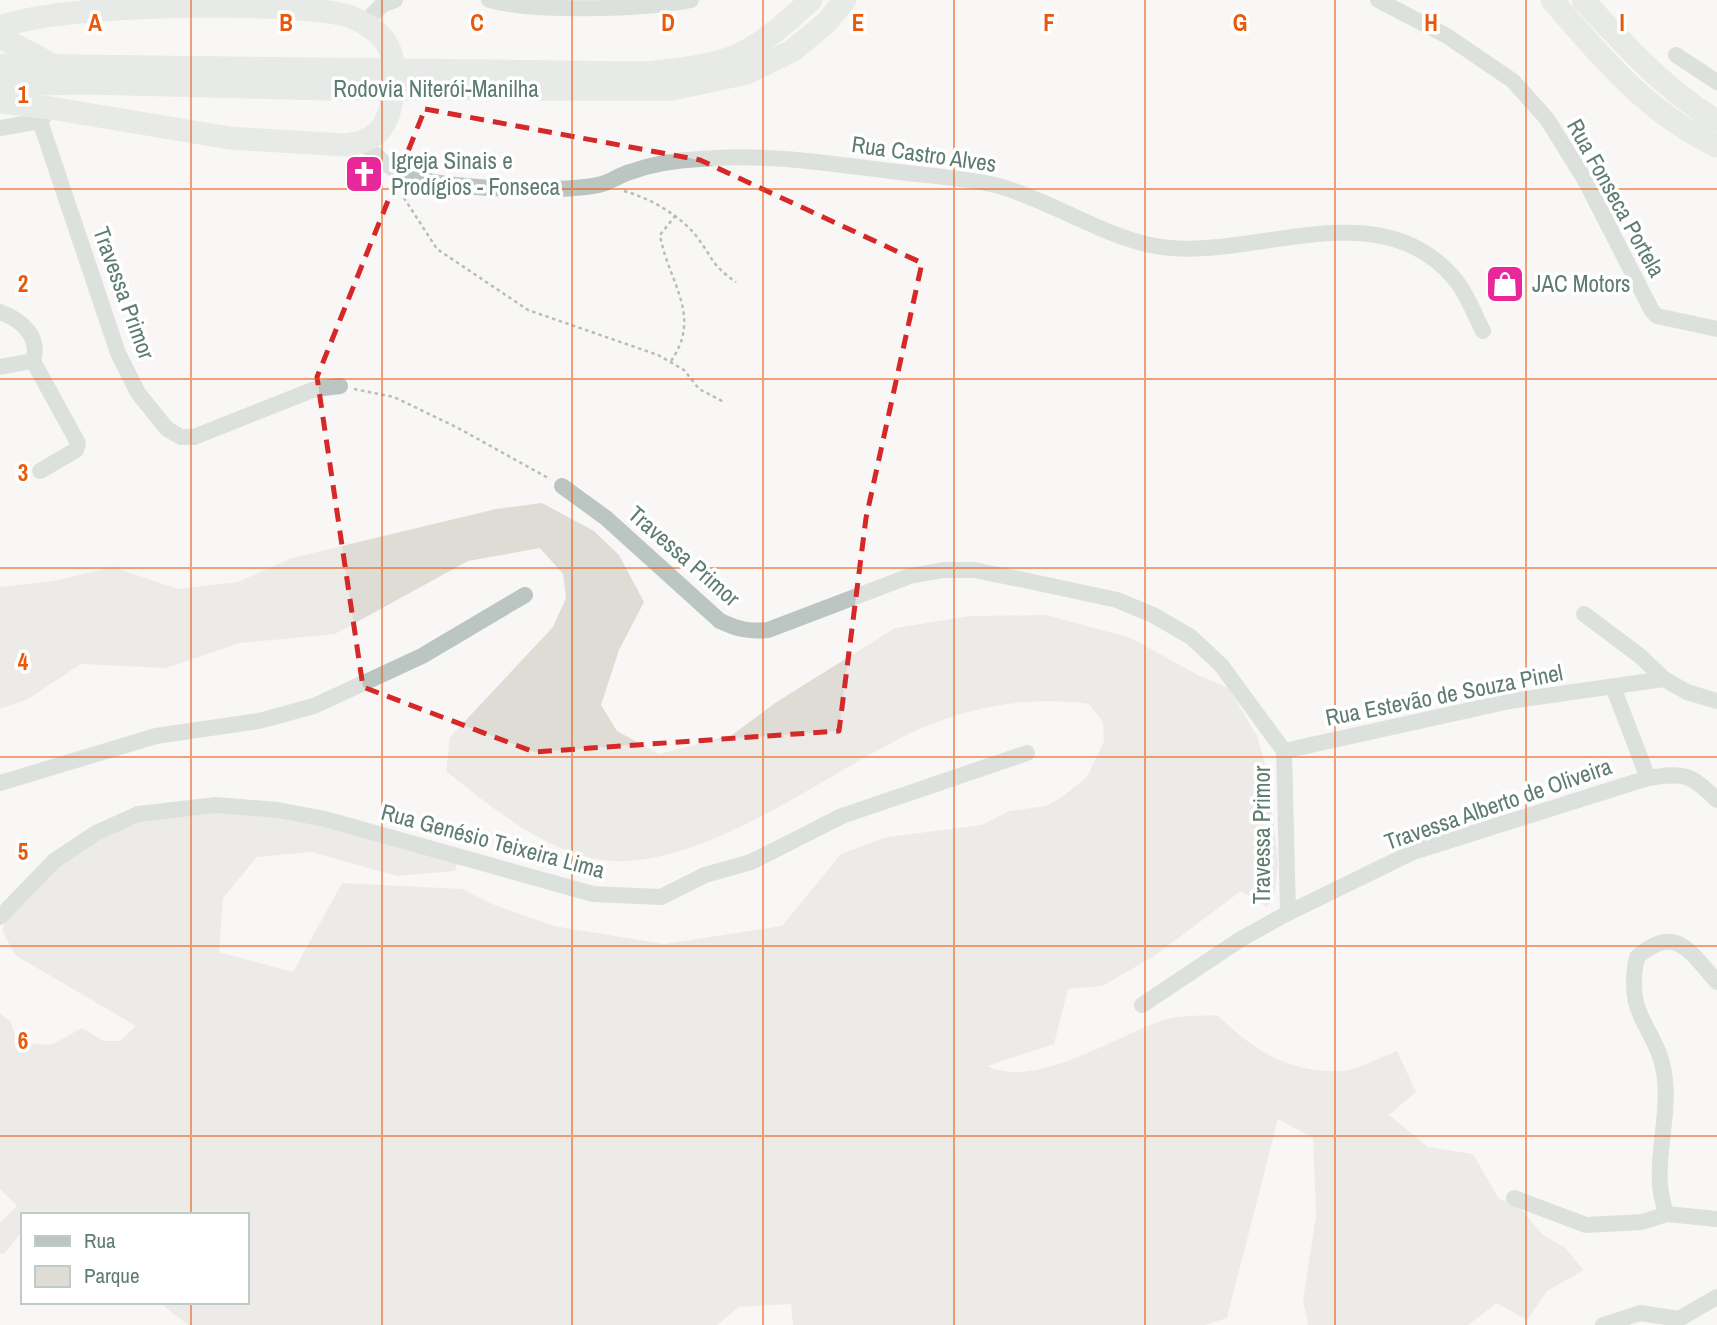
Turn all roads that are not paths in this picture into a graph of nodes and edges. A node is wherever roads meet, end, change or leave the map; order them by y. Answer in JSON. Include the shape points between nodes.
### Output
{"nodes":[{"id":1,"x":395,"y":0,"type":"edge"},
{"id":2,"x":489,"y":0,"type":"edge"},
{"id":3,"x":691,"y":0,"type":"edge"},
{"id":4,"x":811,"y":0,"type":"edge"},
{"id":5,"x":845,"y":0,"type":"edge"},
{"id":6,"x":1378,"y":0,"type":"edge"},
{"id":7,"x":1552,"y":0,"type":"edge"},
{"id":8,"x":1583,"y":0,"type":"edge"},
{"id":9,"x":47,"y":8,"type":"edge"},
{"id":10,"x":364,"y":23,"type":"junction"},
{"id":11,"x":0,"y":27,"type":"edge"},
{"id":12,"x":0,"y":37,"type":"edge"},
{"id":13,"x":1676,"y":55,"type":"dead end"},
{"id":14,"x":0,"y":65,"type":"edge"},
{"id":15,"x":55,"y":67,"type":"junction"},
{"id":16,"x":326,"y":78,"type":"junction"},
{"id":17,"x":448,"y":78,"type":"junction"},
{"id":18,"x":1717,"y":82,"type":"edge"},
{"id":19,"x":0,"y":85,"type":"edge"},
{"id":20,"x":0,"y":102,"type":"edge"},
{"id":21,"x":46,"y":114,"type":"junction"},
{"id":22,"x":1717,"y":121,"type":"edge"},
{"id":23,"x":0,"y":128,"type":"edge"},
{"id":24,"x":363,"y":142,"type":"junction"},
{"id":25,"x":1717,"y":146,"type":"edge"},
{"id":26,"x":0,"y":312,"type":"edge"},
{"id":27,"x":1717,"y":329,"type":"edge"},
{"id":28,"x":1483,"y":331,"type":"dead end"},
{"id":29,"x":33,"y":361,"type":"junction"},
{"id":30,"x":0,"y":367,"type":"edge"},
{"id":31,"x":340,"y":386,"type":"road end"},
{"id":32,"x":40,"y":471,"type":"dead end"},
{"id":33,"x":562,"y":486,"type":"road end"},
{"id":34,"x":525,"y":595,"type":"dead end"},
{"id":35,"x":1584,"y":614,"type":"dead end"},
{"id":36,"x":1664,"y":679,"type":"junction"},
{"id":37,"x":1612,"y":687,"type":"junction"},
{"id":38,"x":1717,"y":701,"type":"edge"},
{"id":39,"x":1284,"y":751,"type":"junction"},
{"id":40,"x":1027,"y":753,"type":"dead end"},
{"id":41,"x":1648,"y":778,"type":"junction"},
{"id":42,"x":0,"y":783,"type":"edge"},
{"id":43,"x":1717,"y":800,"type":"edge"},
{"id":44,"x":1288,"y":913,"type":"junction"},
{"id":45,"x":0,"y":916,"type":"edge"},
{"id":46,"x":1717,"y":982,"type":"edge"},
{"id":47,"x":1142,"y":1005,"type":"dead end"},
{"id":48,"x":1514,"y":1198,"type":"dead end"},
{"id":49,"x":1667,"y":1214,"type":"junction"},
{"id":50,"x":1717,"y":1219,"type":"edge"},
{"id":51,"x":1717,"y":1297,"type":"edge"},
{"id":52,"x":1603,"y":1325,"type":"edge"}],
"edges":[{"from":1,"to":10,"type":"street","via":[[382,5]]},
{"from":2,"to":3,"type":"street","via":[[514,6],[582,7]]},
{"from":4,"to":17,"type":"highway","name":"Rodovia Niterói-Manilha","via":[[741,54],[695,67],[646,73]]},
{"from":5,"to":17,"type":"highway","name":"Rodovia Niterói-Manilha","via":[[792,51],[747,73],[700,84],[647,91]]},
{"from":6,"to":27,"type":"street","name":"Rua Fonseca Portela","via":[[1447,36],[1513,81],[1547,119],[1585,180],[1652,311]]},
{"from":7,"to":25,"type":"highway","via":[[1641,99],[1684,130]]},
{"from":8,"to":22,"type":"highway","via":[[1626,46],[1699,111]]},
{"from":9,"to":10,"type":"highway","via":[[262,2],[327,9]]},
{"from":9,"to":11,"type":"highway"},
{"from":10,"to":24,"type":"highway","via":[[388,47],[393,78],[387,118],[380,130]]},
{"from":12,"to":15,"type":"highway"},
{"from":13,"to":18,"type":"street"},
{"from":14,"to":15,"type":"highway","name":"Rodovia Niterói-Manilha"},
{"from":15,"to":16,"type":"highway","name":"Rodovia Niterói-Manilha"},
{"from":16,"to":17,"type":"highway","name":"Rodovia Niterói-Manilha"},
{"from":16,"to":19,"type":"highway","name":"Rodovia Niterói-Manilha"},
{"from":20,"to":21,"type":"highway"},
{"from":21,"to":23,"type":"street"},
{"from":21,"to":24,"type":"highway","via":[[229,138],[345,145]]},
{"from":21,"to":31,"type":"street","name":"Travessa Primor","via":[[118,353],[138,393],[167,429],[194,438],[315,389]]},
{"from":24,"to":28,"type":"street","name":"Rua Castro Alves","via":[[379,159],[409,177],[520,190],[601,184],[658,164],[745,156],[999,186],[1148,245],[1224,247],[1283,235],[1367,233],[1412,248],[1441,266],[1462,290]]},
{"from":26,"to":29,"type":"street","via":[[20,321],[33,337]]},
{"from":29,"to":30,"type":"street"},
{"from":29,"to":32,"type":"street","via":[[78,443],[76,450]]},
{"from":33,"to":39,"type":"street","name":"Travessa Primor","via":[[606,518],[720,621],[751,632],[768,630],[910,576],[943,570],[974,570],[1117,600],[1191,637],[1221,665]]},
{"from":34,"to":42,"type":"street","via":[[422,656],[314,706],[259,722],[156,736]]},
{"from":35,"to":36,"type":"street"},
{"from":36,"to":37,"type":"street","name":"Rua Estevão de Souza Pinel"},
{"from":36,"to":38,"type":"street"},
{"from":37,"to":39,"type":"street","name":"Rua Estevão de Souza Pinel","via":[[1510,701]]},
{"from":37,"to":41,"type":"street"},
{"from":39,"to":44,"type":"street","name":"Travessa Primor"},
{"from":40,"to":45,"type":"street","name":"Rua Genésio Teixeira Lima","via":[[842,816],[751,862],[705,875],[661,898],[593,894],[325,819],[216,805],[138,814],[96,833],[54,861]]},
{"from":41,"to":43,"type":"street","name":"Travessa Alberto de Oliveira","via":[[1685,774]]},
{"from":41,"to":44,"type":"street","name":"Travessa Alberto de Oliveira","via":[[1413,852]]},
{"from":44,"to":47,"type":"street","name":"Travessa Primor"},
{"from":46,"to":49,"type":"street","via":[[1684,944],[1667,940],[1637,957],[1632,992],[1636,1008],[1662,1056],[1667,1111],[1660,1199]]},
{"from":48,"to":49,"type":"street","via":[[1586,1225],[1642,1222]]},
{"from":49,"to":50,"type":"street"},
{"from":51,"to":52,"type":"street","via":[[1679,1318],[1640,1313]]}]}
